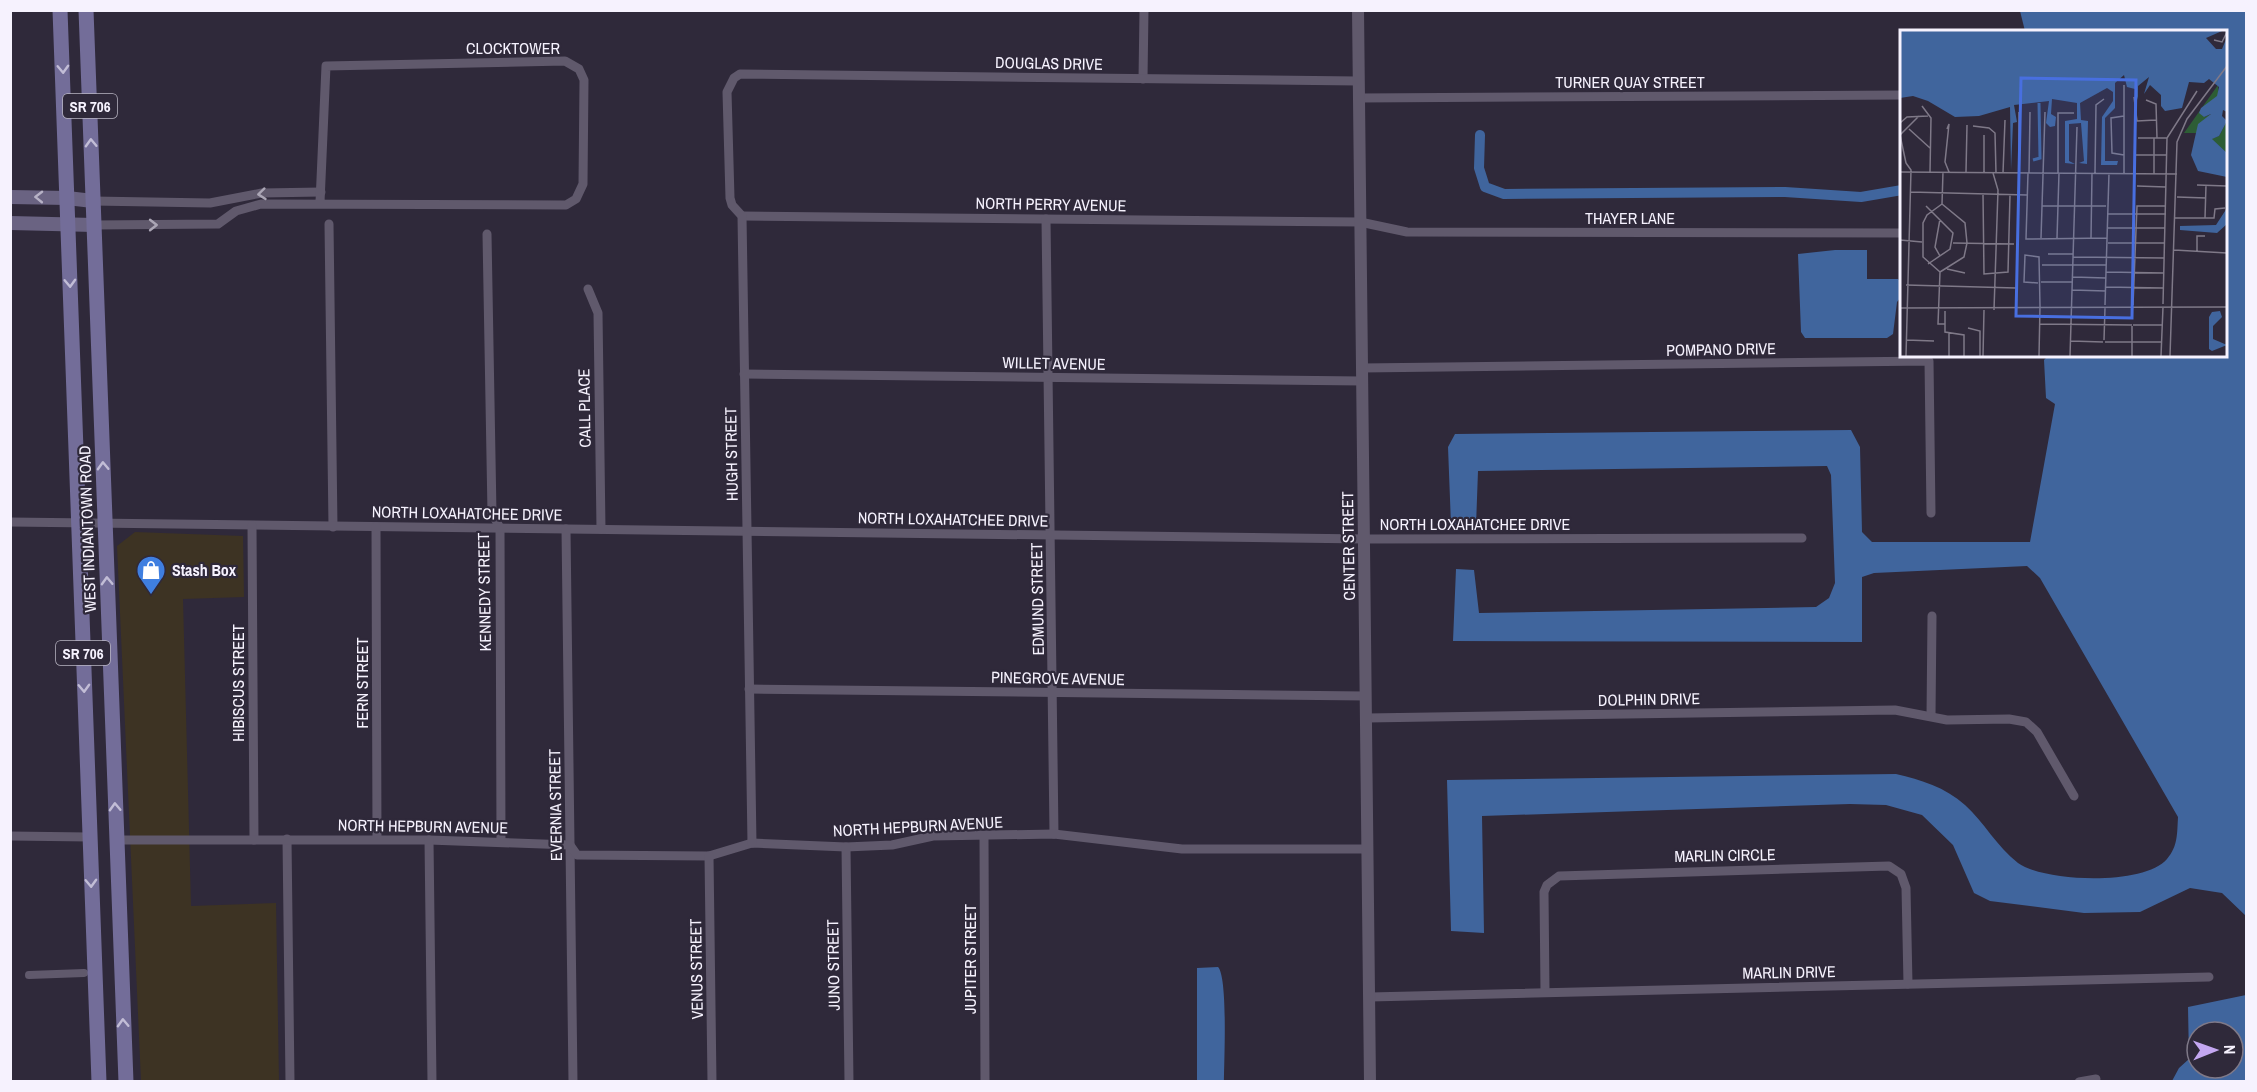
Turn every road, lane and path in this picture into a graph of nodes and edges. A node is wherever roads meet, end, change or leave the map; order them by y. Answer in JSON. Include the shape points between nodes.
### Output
{"nodes":[{"id":1,"x":60,"y":10,"type":"edge"},
{"id":2,"x":87,"y":10,"type":"edge"},
{"id":3,"x":1144,"y":10,"type":"edge"},
{"id":4,"x":1358,"y":10,"type":"edge"},
{"id":5,"x":740,"y":74,"type":"joint"},
{"id":6,"x":1143,"y":79,"type":"junction"},
{"id":7,"x":1358,"y":81,"type":"junction"},
{"id":8,"x":1900,"y":95,"type":"edge"},
{"id":9,"x":1359,"y":98,"type":"junction"},
{"id":10,"x":10,"y":197,"type":"edge"},
{"id":11,"x":320,"y":197,"type":"junction"},
{"id":12,"x":67,"y":198,"type":"junction"},
{"id":13,"x":93,"y":201,"type":"junction"},
{"id":14,"x":742,"y":216,"type":"junction"},
{"id":15,"x":1046,"y":219,"type":"junction"},
{"id":16,"x":1360,"y":222,"type":"junction"},
{"id":17,"x":10,"y":224,"type":"edge"},
{"id":18,"x":329,"y":224,"type":"dead end"},
{"id":19,"x":68,"y":225,"type":"junction"},
{"id":20,"x":94,"y":225,"type":"junction"},
{"id":21,"x":1900,"y":233,"type":"edge"},
{"id":22,"x":487,"y":234,"type":"dead end"},
{"id":23,"x":588,"y":289,"type":"dead end"},
{"id":24,"x":1362,"y":368,"type":"junction"},
{"id":25,"x":744,"y":374,"type":"junction"},
{"id":26,"x":1048,"y":378,"type":"junction"},
{"id":27,"x":1362,"y":381,"type":"junction"},
{"id":28,"x":1931,"y":513,"type":"dead end"},
{"id":29,"x":10,"y":522,"type":"edge"},
{"id":30,"x":80,"y":523,"type":"junction"},
{"id":31,"x":105,"y":524,"type":"junction"},
{"id":32,"x":252,"y":526,"type":"junction"},
{"id":33,"x":333,"y":526,"type":"junction"},
{"id":34,"x":376,"y":527,"type":"junction"},
{"id":35,"x":500,"y":528,"type":"junction"},
{"id":36,"x":566,"y":529,"type":"junction"},
{"id":37,"x":601,"y":529,"type":"junction"},
{"id":38,"x":747,"y":532,"type":"junction"},
{"id":39,"x":1051,"y":535,"type":"junction"},
{"id":40,"x":1802,"y":538,"type":"dead end"},
{"id":41,"x":1365,"y":539,"type":"junction"},
{"id":42,"x":1932,"y":616,"type":"dead end"},
{"id":43,"x":749,"y":689,"type":"junction"},
{"id":44,"x":1053,"y":693,"type":"junction"},
{"id":45,"x":1366,"y":696,"type":"junction"},
{"id":46,"x":1931,"y":716,"type":"junction"},
{"id":47,"x":1367,"y":718,"type":"junction"},
{"id":48,"x":2074,"y":796,"type":"dead end"},
{"id":49,"x":1054,"y":834,"type":"junction"},
{"id":50,"x":10,"y":836,"type":"edge"},
{"id":51,"x":984,"y":836,"type":"junction"},
{"id":52,"x":89,"y":837,"type":"junction"},
{"id":53,"x":287,"y":838,"type":"junction"},
{"id":54,"x":377,"y":839,"type":"junction"},
{"id":55,"x":116,"y":840,"type":"junction"},
{"id":56,"x":254,"y":840,"type":"junction"},
{"id":57,"x":429,"y":840,"type":"junction"},
{"id":58,"x":501,"y":842,"type":"junction"},
{"id":59,"x":752,"y":843,"type":"junction"},
{"id":60,"x":570,"y":845,"type":"junction"},
{"id":61,"x":846,"y":847,"type":"junction"},
{"id":62,"x":1368,"y":849,"type":"junction"},
{"id":63,"x":710,"y":856,"type":"junction"},
{"id":64,"x":92,"y":912,"type":"junction"},
{"id":65,"x":84,"y":973,"type":"dead end"},
{"id":66,"x":29,"y":975,"type":"dead end"},
{"id":67,"x":2209,"y":977,"type":"dead end"},
{"id":68,"x":1908,"y":984,"type":"junction"},
{"id":69,"x":1545,"y":992,"type":"junction"},
{"id":70,"x":1370,"y":996,"type":"junction"},
{"id":71,"x":2096,"y":1079,"type":"dead end"},
{"id":72,"x":99,"y":1082,"type":"edge"},
{"id":73,"x":110,"y":1082,"type":"edge"},
{"id":74,"x":126,"y":1082,"type":"edge"},
{"id":75,"x":290,"y":1082,"type":"edge"},
{"id":76,"x":432,"y":1082,"type":"edge"},
{"id":77,"x":573,"y":1082,"type":"edge"},
{"id":78,"x":712,"y":1082,"type":"edge"},
{"id":79,"x":849,"y":1082,"type":"edge"},
{"id":80,"x":985,"y":1082,"type":"edge"},
{"id":81,"x":1370,"y":1082,"type":"edge"},
{"id":82,"x":2079,"y":1082,"type":"edge"}],
"edges":[{"from":1,"to":12,"type":"main road","name":"WEST INDIANTOWN ROAD","number":"SR 706","one_way":true},
{"from":13,"to":2,"type":"main road","name":"WEST INDIANTOWN ROAD","number":"SR 706","one_way":true},
{"from":3,"to":6,"type":"street"},
{"from":4,"to":7,"type":"street","name":"CENTER STREET"},
{"from":5,"to":6,"type":"street","name":"DOUGLAS DRIVE"},
{"from":5,"to":14,"type":"street","name":"HUGH STREET","via":[[727,92],[730,198]]},
{"from":6,"to":7,"type":"street","name":"DOUGLAS DRIVE"},
{"from":7,"to":9,"type":"street","name":"CENTER STREET"},
{"from":8,"to":9,"type":"street","name":"TURNER QUAY STREET"},
{"from":9,"to":16,"type":"street","name":"CENTER STREET"},
{"from":12,"to":10,"type":"main road","one_way":true},
{"from":11,"to":11,"type":"street","name":"CLOCKTOWER","via":[[326,66],[565,61],[579,69],[584,80],[583,184],[576,199],[566,204]]},
{"from":11,"to":13,"type":"street","name":"CLOCKTOWER","one_way":true,"via":[[262,193],[210,204]]},
{"from":20,"to":11,"type":"street","name":"CLOCKTOWER","one_way":true,"via":[[218,224],[236,211],[261,204]]},
{"from":12,"to":13,"type":"main road"},
{"from":12,"to":19,"type":"main road","name":"WEST INDIANTOWN ROAD","number":"SR 706"},
{"from":13,"to":20,"type":"main road","name":"WEST INDIANTOWN ROAD","number":"SR 706"},
{"from":14,"to":15,"type":"street","name":"NORTH PERRY AVENUE"},
{"from":14,"to":25,"type":"street","name":"HUGH STREET"},
{"from":15,"to":16,"type":"street","name":"NORTH PERRY AVENUE"},
{"from":15,"to":26,"type":"street","name":"EDMUND STREET"},
{"from":16,"to":21,"type":"street","name":"THAYER LANE","via":[[1407,232]]},
{"from":16,"to":24,"type":"street","name":"CENTER STREET"},
{"from":17,"to":19,"type":"main road"},
{"from":18,"to":33,"type":"street"},
{"from":19,"to":20,"type":"main road"},
{"from":19,"to":30,"type":"main road","name":"WEST INDIANTOWN ROAD","number":"SR 706","one_way":true},
{"from":31,"to":20,"type":"main road","name":"WEST INDIANTOWN ROAD","number":"SR 706","one_way":true},
{"from":22,"to":35,"type":"street","name":"KENNEDY STREET","via":[[492,513]]},
{"from":23,"to":37,"type":"street","name":"CALL PLACE","via":[[598,313]]},
{"from":24,"to":27,"type":"street","name":"CENTER STREET"},
{"from":24,"to":28,"type":"street","name":"POMPANO DRIVE","via":[[1929,361]]},
{"from":25,"to":26,"type":"street","name":"WILLET AVENUE"},
{"from":25,"to":38,"type":"street","name":"HUGH STREET"},
{"from":26,"to":27,"type":"street","name":"WILLET AVENUE"},
{"from":26,"to":39,"type":"street","name":"EDMUND STREET"},
{"from":27,"to":41,"type":"street","name":"CENTER STREET"},
{"from":29,"to":30,"type":"street","name":"NORTH LOXAHATCHEE DRIVE"},
{"from":30,"to":31,"type":"street","name":"NORTH LOXAHATCHEE DRIVE"},
{"from":30,"to":52,"type":"main road","name":"WEST INDIANTOWN ROAD","number":"SR 706","one_way":true},
{"from":31,"to":32,"type":"street","name":"NORTH LOXAHATCHEE DRIVE"},
{"from":55,"to":31,"type":"main road","name":"WEST INDIANTOWN ROAD","number":"SR 706","one_way":true},
{"from":32,"to":33,"type":"street","name":"NORTH LOXAHATCHEE DRIVE"},
{"from":32,"to":56,"type":"street","name":"HIBISCUS STREET"},
{"from":33,"to":34,"type":"street","name":"NORTH LOXAHATCHEE DRIVE"},
{"from":34,"to":35,"type":"street","name":"NORTH LOXAHATCHEE DRIVE"},
{"from":34,"to":54,"type":"street","name":"FERN STREET"},
{"from":35,"to":36,"type":"street","name":"NORTH LOXAHATCHEE DRIVE"},
{"from":35,"to":58,"type":"street","name":"KENNEDY STREET"},
{"from":36,"to":37,"type":"street","name":"NORTH LOXAHATCHEE DRIVE"},
{"from":36,"to":60,"type":"street","name":"EVERNIA STREET"},
{"from":37,"to":38,"type":"street","name":"NORTH LOXAHATCHEE DRIVE"},
{"from":38,"to":39,"type":"street","name":"NORTH LOXAHATCHEE DRIVE"},
{"from":38,"to":43,"type":"street","name":"HUGH STREET"},
{"from":39,"to":41,"type":"street","name":"NORTH LOXAHATCHEE DRIVE"},
{"from":39,"to":44,"type":"street","name":"EDMUND STREET"},
{"from":40,"to":41,"type":"street","name":"NORTH LOXAHATCHEE DRIVE"},
{"from":41,"to":45,"type":"street","name":"CENTER STREET"},
{"from":42,"to":46,"type":"street"},
{"from":43,"to":44,"type":"street","name":"PINEGROVE AVENUE"},
{"from":43,"to":59,"type":"street","name":"HUGH STREET"},
{"from":44,"to":45,"type":"street","name":"PINEGROVE AVENUE"},
{"from":44,"to":49,"type":"street","name":"EDMUND STREET"},
{"from":45,"to":47,"type":"street","name":"CENTER STREET"},
{"from":46,"to":47,"type":"street","name":"DOLPHIN DRIVE","via":[[1895,710]]},
{"from":46,"to":48,"type":"street","name":"DOLPHIN DRIVE","via":[[2026,723],[2037,732]]},
{"from":47,"to":62,"type":"street","name":"CENTER STREET"},
{"from":49,"to":51,"type":"street","name":"NORTH HEPBURN AVENUE"},
{"from":49,"to":62,"type":"street","name":"NORTH HEPBURN AVENUE","via":[[1182,849]]},
{"from":50,"to":52,"type":"street"},
{"from":51,"to":61,"type":"street","name":"NORTH HEPBURN AVENUE","via":[[933,837],[892,845]]},
{"from":51,"to":80,"type":"street","name":"JUPITER STREET"},
{"from":52,"to":64,"type":"main road","name":"WEST INDIANTOWN ROAD","number":"SR 706","one_way":true},
{"from":53,"to":54,"type":"street","name":"NORTH HEPBURN AVENUE"},
{"from":53,"to":56,"type":"street","name":"NORTH HEPBURN AVENUE"},
{"from":53,"to":75,"type":"street"},
{"from":54,"to":57,"type":"street","name":"NORTH HEPBURN AVENUE"},
{"from":55,"to":56,"type":"street","name":"NORTH HEPBURN AVENUE"},
{"from":74,"to":55,"type":"main road","name":"WEST INDIANTOWN ROAD","number":"SR 706","one_way":true},
{"from":57,"to":58,"type":"street","name":"NORTH HEPBURN AVENUE"},
{"from":57,"to":76,"type":"street"},
{"from":58,"to":60,"type":"street","name":"NORTH HEPBURN AVENUE"},
{"from":59,"to":61,"type":"street","name":"NORTH HEPBURN AVENUE"},
{"from":59,"to":63,"type":"street","name":"NORTH HEPBURN AVENUE"},
{"from":60,"to":63,"type":"street","name":"NORTH HEPBURN AVENUE","via":[[577,855]]},
{"from":60,"to":77,"type":"street","name":"EVERNIA STREET"},
{"from":61,"to":79,"type":"street","name":"JUNO STREET"},
{"from":62,"to":70,"type":"street","name":"CENTER STREET"},
{"from":63,"to":78,"type":"street","name":"VENUS STREET"},
{"from":64,"to":72,"type":"main road","name":"WEST INDIANTOWN ROAD","number":"SR 706"},
{"from":64,"to":73,"type":"main road","via":[[99,934]]},
{"from":65,"to":66,"type":"street"},
{"from":67,"to":68,"type":"street","name":"MARLIN DRIVE"},
{"from":68,"to":69,"type":"street","name":"MARLIN DRIVE"},
{"from":68,"to":69,"type":"street","name":"MARLIN CIRCLE","via":[[1906,888],[1901,874],[1889,866],[1558,876],[1544,892]]},
{"from":69,"to":70,"type":"street","name":"MARLIN DRIVE"},
{"from":70,"to":81,"type":"street","name":"CENTER STREET"},
{"from":71,"to":82,"type":"street"}]}
